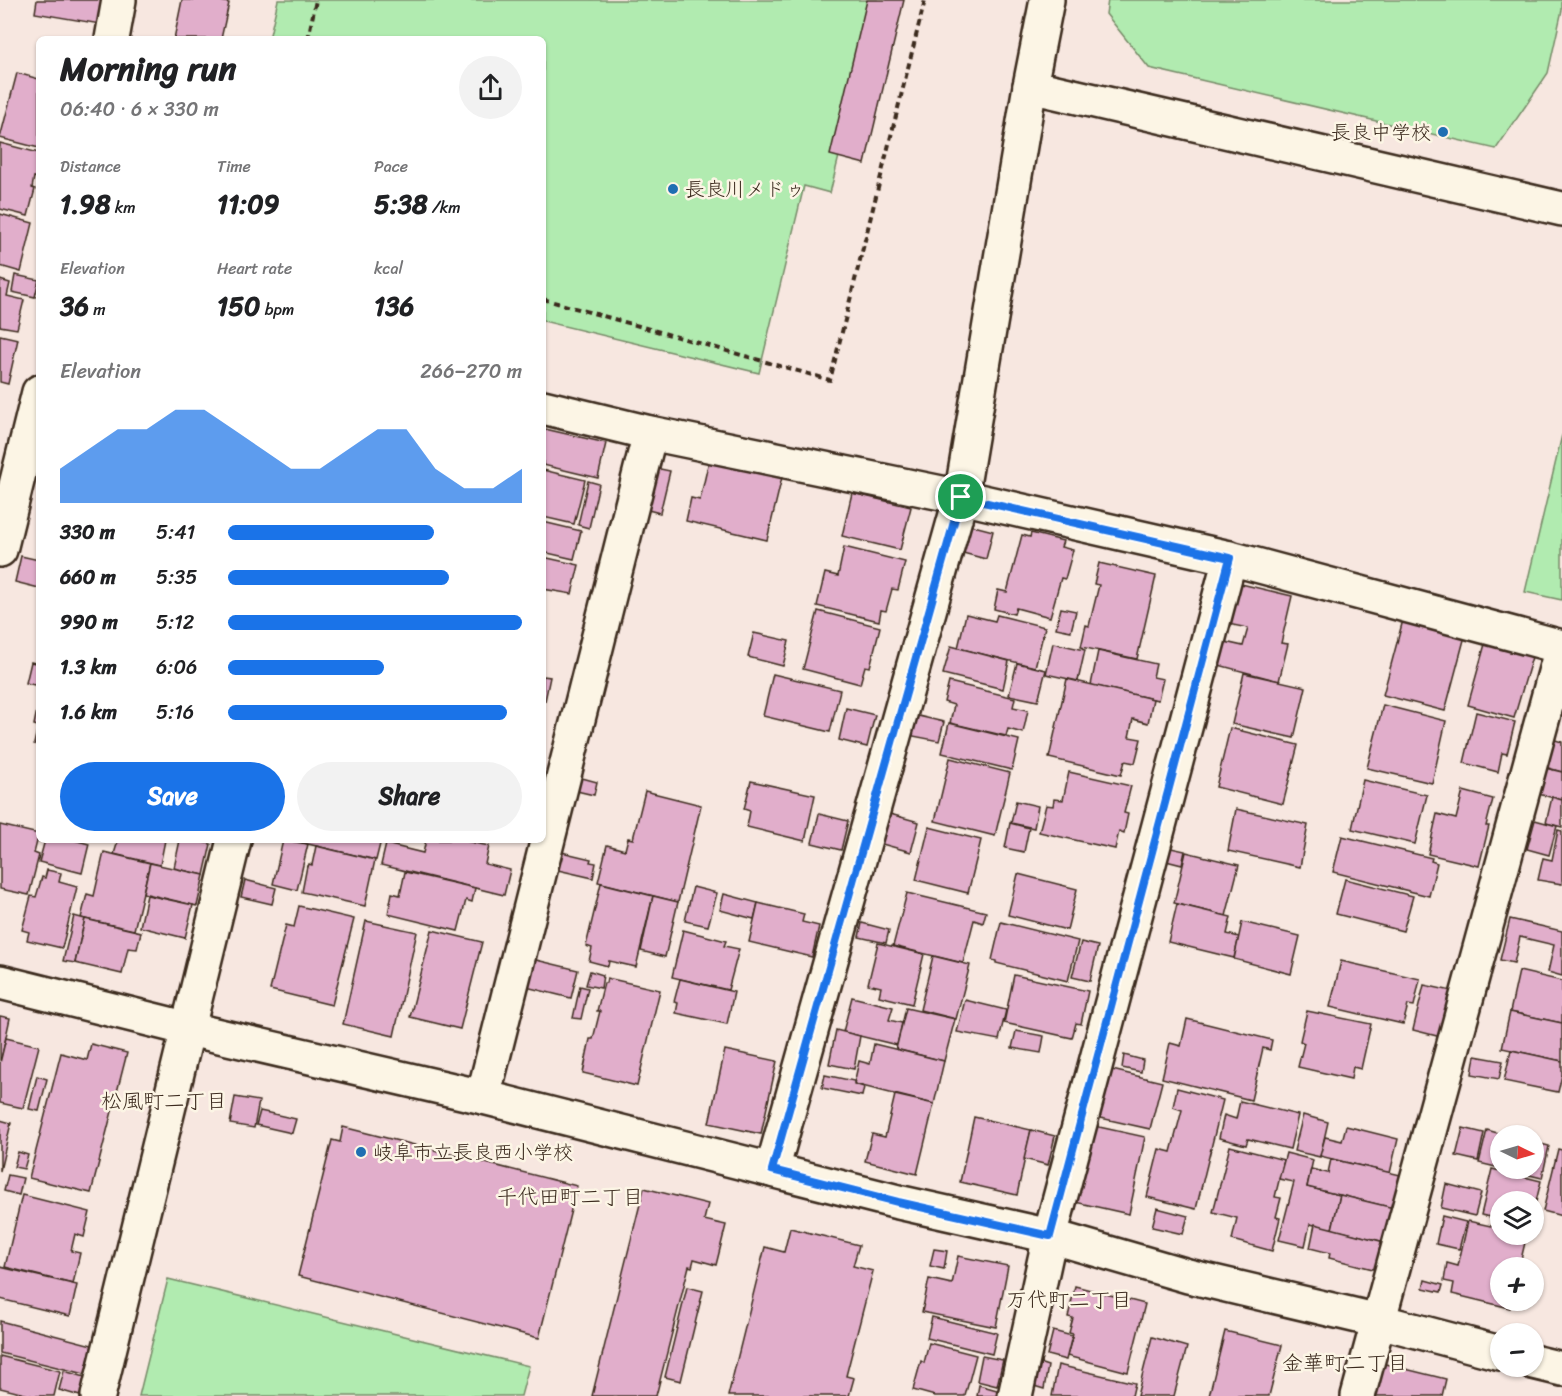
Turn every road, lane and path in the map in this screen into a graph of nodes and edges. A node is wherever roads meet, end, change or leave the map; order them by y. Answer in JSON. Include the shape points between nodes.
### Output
{"nodes":[{"id":1,"x":119,"y":0,"type":"edge"},
{"id":2,"x":316,"y":0,"type":"edge"},
{"id":3,"x":925,"y":0,"type":"edge"},
{"id":4,"x":1047,"y":0,"type":"edge"},
{"id":5,"x":113,"y":36,"type":"edge"},
{"id":6,"x":309,"y":36,"type":"edge"},
{"id":7,"x":1030,"y":86,"type":"junction"},
{"id":8,"x":1562,"y":209,"type":"edge"},
{"id":9,"x":546,"y":300,"type":"edge"},
{"id":10,"x":36,"y":404,"type":"edge"},
{"id":11,"x":546,"y":408,"type":"edge"},
{"id":12,"x":650,"y":433,"type":"junction"},
{"id":13,"x":961,"y":497,"type":"junction"},
{"id":14,"x":0,"y":550,"type":"edge"},
{"id":15,"x":1230,"y":558,"type":"junction"},
{"id":16,"x":1562,"y":647,"type":"edge"},
{"id":17,"x":233,"y":843,"type":"edge"},
{"id":18,"x":0,"y":982,"type":"edge"},
{"id":19,"x":189,"y":1029,"type":"junction"},
{"id":20,"x":483,"y":1097,"type":"junction"},
{"id":21,"x":772,"y":1170,"type":"junction"},
{"id":22,"x":1050,"y":1236,"type":"junction"},
{"id":23,"x":1379,"y":1321,"type":"junction"},
{"id":24,"x":1490,"y":1350,"type":"edge"},
{"id":25,"x":1544,"y":1365,"type":"edge"},
{"id":26,"x":1562,"y":1370,"type":"edge"},
{"id":27,"x":98,"y":1396,"type":"edge"},
{"id":28,"x":1015,"y":1396,"type":"edge"},
{"id":29,"x":1358,"y":1396,"type":"edge"}],
"edges":[{"from":1,"to":5,"type":"street"},
{"from":2,"to":6,"type":"path"},
{"from":3,"to":9,"type":"path","via":[[831,380]]},
{"from":4,"to":7,"type":"street"},
{"from":7,"to":8,"type":"street"},
{"from":7,"to":13,"type":"street"},
{"from":10,"to":14,"type":"street"},
{"from":11,"to":12,"type":"street"},
{"from":12,"to":13,"type":"street"},
{"from":12,"to":20,"type":"street"},
{"from":13,"to":15,"type":"street"},
{"from":13,"to":21,"type":"street"},
{"from":15,"to":16,"type":"street"},
{"from":15,"to":22,"type":"street"},
{"from":16,"to":23,"type":"street"},
{"from":17,"to":19,"type":"street"},
{"from":18,"to":19,"type":"street"},
{"from":19,"to":20,"type":"street"},
{"from":19,"to":27,"type":"street"},
{"from":20,"to":21,"type":"street"},
{"from":21,"to":22,"type":"street"},
{"from":22,"to":23,"type":"street","via":[[1188,1276]]},
{"from":22,"to":28,"type":"street"},
{"from":23,"to":24,"type":"street"},
{"from":23,"to":29,"type":"street"},
{"from":25,"to":26,"type":"street"}]}
